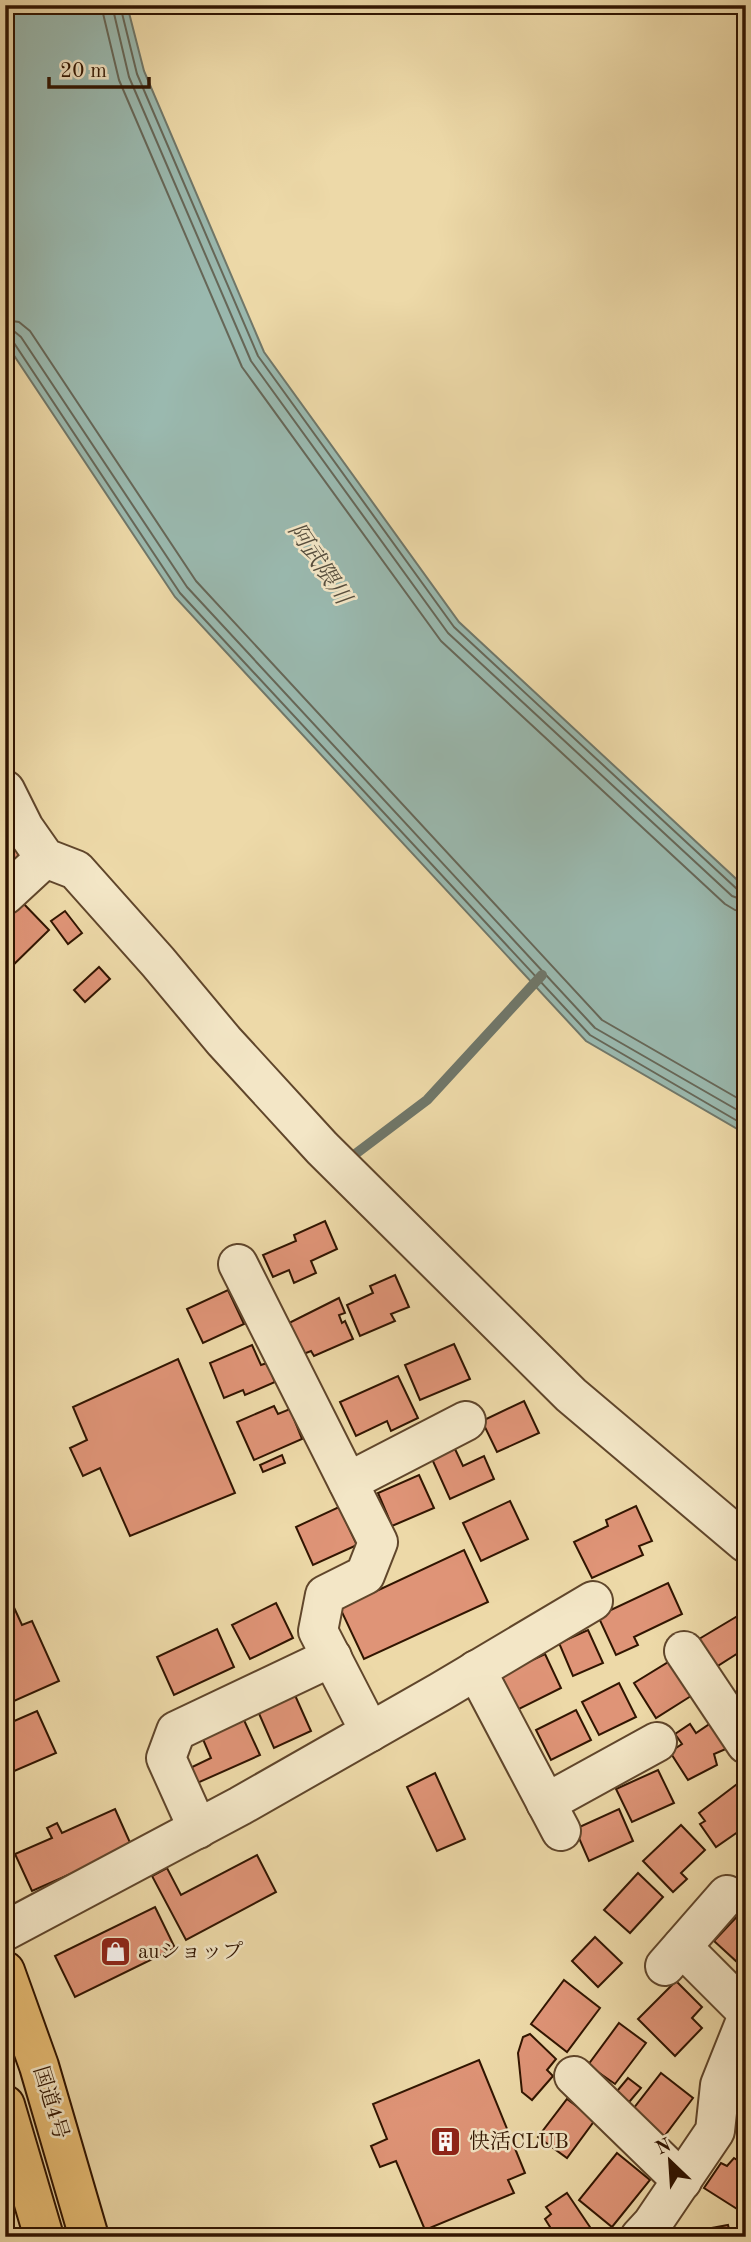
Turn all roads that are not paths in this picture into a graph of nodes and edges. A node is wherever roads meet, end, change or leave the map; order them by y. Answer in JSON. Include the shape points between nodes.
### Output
{"nodes":[{"id":1,"x":5,"y":790,"type":"edge"},
{"id":2,"x":45,"y":858,"type":"junction"},
{"id":3,"x":5,"y":895,"type":"edge"},
{"id":4,"x":238,"y":1265,"type":"dead end"},
{"id":5,"x":466,"y":1421,"type":"dead end"},
{"id":6,"x":348,"y":1482,"type":"junction"},
{"id":7,"x":746,"y":1543,"type":"edge"},
{"id":8,"x":593,"y":1601,"type":"dead end"},
{"id":9,"x":684,"y":1651,"type":"dead end"},
{"id":10,"x":332,"y":1657,"type":"junction"},
{"id":11,"x":476,"y":1670,"type":"junction"},
{"id":12,"x":370,"y":1732,"type":"junction"},
{"id":13,"x":657,"y":1742,"type":"dead end"},
{"id":14,"x":746,"y":1744,"type":"edge"},
{"id":15,"x":198,"y":1829,"type":"junction"},
{"id":16,"x":727,"y":1895,"type":"dead end"},
{"id":17,"x":5,"y":1931,"type":"edge"},
{"id":18,"x":5,"y":1971,"type":"edge"},
{"id":19,"x":746,"y":2011,"type":"edge"},
{"id":20,"x":746,"y":2020,"type":"edge"},
{"id":21,"x":574,"y":2076,"type":"dead end"},
{"id":22,"x":5,"y":2105,"type":"edge"},
{"id":23,"x":730,"y":2135,"type":"edge"},
{"id":24,"x":682,"y":2181,"type":"junction"},
{"id":25,"x":44,"y":2237,"type":"edge"},
{"id":26,"x":89,"y":2237,"type":"edge"},
{"id":27,"x":640,"y":2237,"type":"edge"}],
"edges":[{"from":1,"to":2,"type":"street"},
{"from":2,"to":3,"type":"street"},
{"from":2,"to":7,"type":"street","via":[[76,870],[322,1149],[571,1395]]},
{"from":4,"to":6,"type":"street"},
{"from":5,"to":6,"type":"street"},
{"from":6,"to":10,"type":"street","via":[[378,1542],[365,1575],[325,1595],[318,1631]]},
{"from":8,"to":11,"type":"street"},
{"from":9,"to":14,"type":"street"},
{"from":10,"to":12,"type":"street"},
{"from":10,"to":15,"type":"street","via":[[176,1731],[166,1758]]},
{"from":11,"to":12,"type":"street"},
{"from":11,"to":13,"type":"street","via":[[554,1817]]},
{"from":12,"to":15,"type":"street"},
{"from":15,"to":17,"type":"street"},
{"from":16,"to":19,"type":"street","via":[[674,1957]]},
{"from":18,"to":26,"type":"highway","name":"国道4号","via":[[39,2066]]},
{"from":20,"to":23,"type":"street","via":[[720,2085]]},
{"from":21,"to":24,"type":"street"},
{"from":22,"to":25,"type":"highway","name":"国道4号"},
{"from":23,"to":24,"type":"street"},
{"from":24,"to":27,"type":"street"}]}
